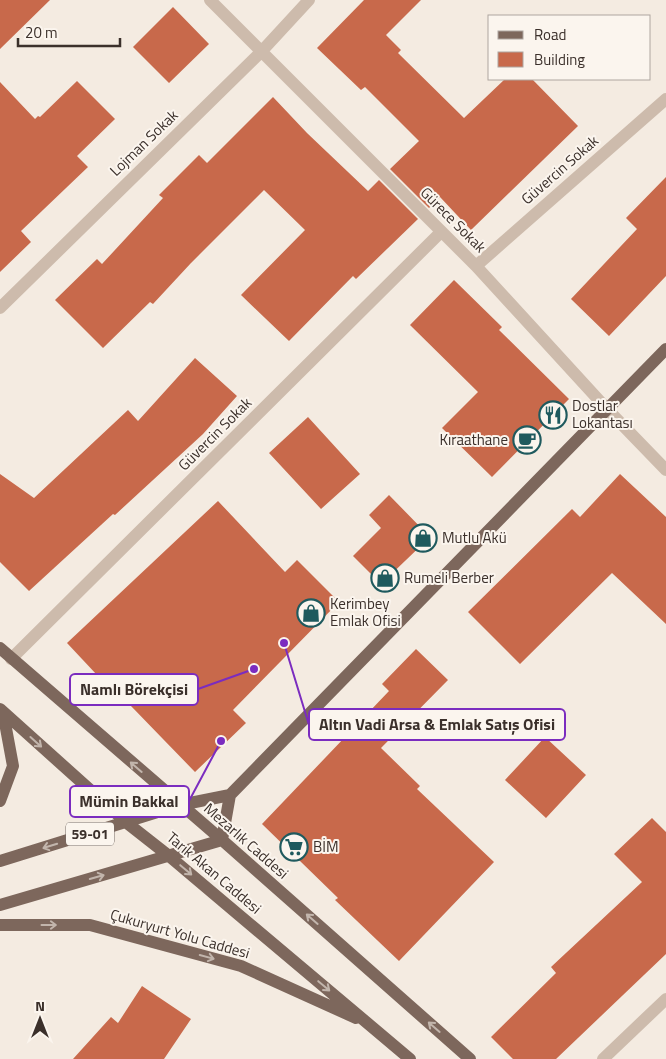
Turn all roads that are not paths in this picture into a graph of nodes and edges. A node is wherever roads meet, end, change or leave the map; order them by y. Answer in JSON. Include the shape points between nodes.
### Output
{"nodes":[{"id":1,"x":210,"y":0,"type":"edge"},
{"id":2,"x":309,"y":0,"type":"edge"},
{"id":3,"x":261,"y":52,"type":"junction"},
{"id":4,"x":666,"y":99,"type":"edge"},
{"id":5,"x":441,"y":232,"type":"junction"},
{"id":6,"x":476,"y":266,"type":"junction"},
{"id":7,"x":0,"y":308,"type":"edge"},
{"id":8,"x":666,"y":349,"type":"edge"},
{"id":9,"x":607,"y":409,"type":"junction"},
{"id":10,"x":666,"y":470,"type":"edge"},
{"id":11,"x":0,"y":648,"type":"edge"},
{"id":12,"x":12,"y":659,"type":"junction"},
{"id":13,"x":1,"y":710,"type":"edge"},
{"id":14,"x":230,"y":795,"type":"junction"},
{"id":15,"x":0,"y":802,"type":"edge"},
{"id":16,"x":180,"y":805,"type":"junction"},
{"id":17,"x":127,"y":823,"type":"junction"},
{"id":18,"x":222,"y":840,"type":"junction"},
{"id":19,"x":170,"y":856,"type":"junction"},
{"id":20,"x":0,"y":861,"type":"edge"},
{"id":21,"x":0,"y":905,"type":"edge"},
{"id":22,"x":0,"y":925,"type":"edge"},
{"id":23,"x":666,"y":999,"type":"edge"},
{"id":24,"x":370,"y":1025,"type":"junction"},
{"id":25,"x":410,"y":1059,"type":"edge"},
{"id":26,"x":470,"y":1059,"type":"edge"},
{"id":27,"x":603,"y":1059,"type":"edge"}],
"edges":[{"from":1,"to":3,"type":"street","name":"Gürece Sokak"},
{"from":2,"to":3,"type":"street","name":"Lojman Sokak"},
{"from":3,"to":5,"type":"street","name":"Gürece Sokak"},
{"from":3,"to":7,"type":"street","name":"Lojman Sokak"},
{"from":4,"to":6,"type":"street","name":"Güvercin Sokak"},
{"from":5,"to":6,"type":"street","name":"Gürece Sokak"},
{"from":5,"to":12,"type":"street","name":"Güvercin Sokak"},
{"from":6,"to":9,"type":"street","name":"Gürece Sokak"},
{"from":8,"to":9,"type":"main road"},
{"from":9,"to":10,"type":"street","name":"Gürece Sokak"},
{"from":9,"to":14,"type":"main road"},
{"from":11,"to":12,"type":"main road","name":"Mezarlık Caddesi"},
{"from":16,"to":12,"type":"main road","name":"Mezarlık Caddesi","one_way":true},
{"from":13,"to":15,"type":"main road","via":[[13,766]]},
{"from":13,"to":17,"type":"main road","name":"Tarık Akan Caddesi","one_way":true},
{"from":14,"to":16,"type":"main road"},
{"from":14,"to":18,"type":"main road"},
{"from":16,"to":17,"type":"main road","number":"59-01"},
{"from":16,"to":18,"type":"main road","name":"Mezarlık Caddesi"},
{"from":17,"to":19,"type":"main road","name":"Tarık Akan Caddesi"},
{"from":17,"to":20,"type":"main road","number":"59-01","one_way":true},
{"from":18,"to":19,"type":"main road"},
{"from":26,"to":18,"type":"main road","name":"Mezarlık Caddesi","one_way":true},
{"from":21,"to":19,"type":"main road","one_way":true},
{"from":19,"to":24,"type":"main road","name":"Tarık Akan Caddesi","one_way":true},
{"from":22,"to":24,"type":"main road","name":"Çukuryurt Yolu Caddesi","one_way":true,"via":[[90,925],[241,966]]},
{"from":23,"to":27,"type":"street"},
{"from":24,"to":25,"type":"main road","name":"Tarık Akan Caddesi"}]}
